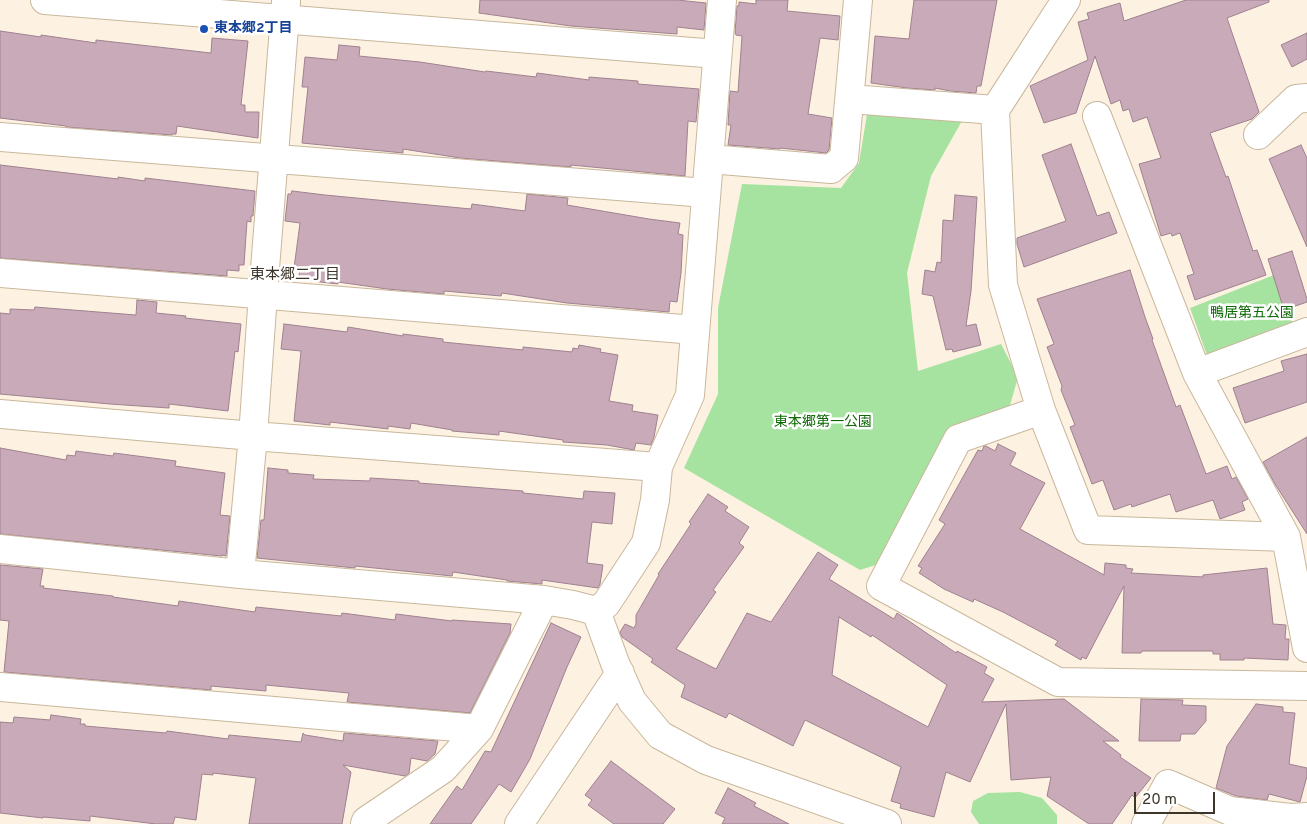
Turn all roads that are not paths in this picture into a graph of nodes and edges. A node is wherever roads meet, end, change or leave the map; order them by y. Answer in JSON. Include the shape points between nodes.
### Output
{"nodes":[{"id":1,"x":45,"y":0,"type":"edge"},
{"id":2,"x":722,"y":0,"type":"edge"},
{"id":3,"x":858,"y":0,"type":"edge"},
{"id":4,"x":1066,"y":0,"type":"edge"},
{"id":5,"x":286,"y":10,"type":"edge"},
{"id":6,"x":717,"y":54,"type":"junction"},
{"id":7,"x":1307,"y":98,"type":"edge"},
{"id":8,"x":850,"y":99,"type":"junction"},
{"id":9,"x":995,"y":110,"type":"junction"},
{"id":10,"x":1097,"y":116,"type":"dead end"},
{"id":11,"x":1258,"y":135,"type":"dead end"},
{"id":12,"x":0,"y":136,"type":"edge"},
{"id":13,"x":274,"y":158,"type":"junction"},
{"id":14,"x":709,"y":159,"type":"junction"},
{"id":15,"x":706,"y":193,"type":"junction"},
{"id":16,"x":0,"y":273,"type":"edge"},
{"id":17,"x":262,"y":294,"type":"junction"},
{"id":18,"x":695,"y":330,"type":"junction"},
{"id":19,"x":1307,"y":332,"type":"edge"},
{"id":20,"x":1197,"y":373,"type":"junction"},
{"id":21,"x":1041,"y":410,"type":"junction"},
{"id":22,"x":0,"y":414,"type":"edge"},
{"id":23,"x":253,"y":436,"type":"junction"},
{"id":24,"x":658,"y":467,"type":"junction"},
{"id":25,"x":1286,"y":537,"type":"junction"},
{"id":26,"x":0,"y":549,"type":"edge"},
{"id":27,"x":240,"y":574,"type":"junction"},
{"id":28,"x":544,"y":600,"type":"junction"},
{"id":29,"x":596,"y":611,"type":"junction"},
{"id":30,"x":1307,"y":648,"type":"edge"},
{"id":31,"x":620,"y":673,"type":"junction"},
{"id":32,"x":1307,"y":686,"type":"edge"},
{"id":33,"x":0,"y":687,"type":"edge"},
{"id":34,"x":479,"y":730,"type":"junction"},
{"id":35,"x":1307,"y":818,"type":"edge"},
{"id":36,"x":1264,"y":820,"type":"edge"},
{"id":37,"x":365,"y":824,"type":"edge"},
{"id":38,"x":519,"y":824,"type":"edge"},
{"id":39,"x":888,"y":824,"type":"edge"},
{"id":40,"x":1146,"y":824,"type":"edge"}],
"edges":[{"from":1,"to":5,"type":"street"},
{"from":2,"to":6,"type":"street"},
{"from":3,"to":8,"type":"street"},
{"from":4,"to":9,"type":"street"},
{"from":5,"to":6,"type":"street"},
{"from":5,"to":13,"type":"street"},
{"from":6,"to":14,"type":"street"},
{"from":7,"to":11,"type":"street","via":[[1296,99]]},
{"from":8,"to":9,"type":"street"},
{"from":8,"to":14,"type":"street","via":[[844,158],[831,169]]},
{"from":9,"to":21,"type":"street","via":[[1003,285]]},
{"from":10,"to":20,"type":"street"},
{"from":12,"to":13,"type":"street"},
{"from":13,"to":15,"type":"street"},
{"from":13,"to":17,"type":"street"},
{"from":14,"to":15,"type":"street"},
{"from":15,"to":18,"type":"street"},
{"from":16,"to":17,"type":"street"},
{"from":17,"to":18,"type":"street"},
{"from":17,"to":23,"type":"street"},
{"from":18,"to":24,"type":"street","via":[[690,395]]},
{"from":19,"to":20,"type":"street"},
{"from":20,"to":25,"type":"street"},
{"from":21,"to":25,"type":"street","via":[[1088,530]]},
{"from":21,"to":32,"type":"street","via":[[958,439],[881,586],[1058,682]]},
{"from":22,"to":23,"type":"street"},
{"from":23,"to":24,"type":"street"},
{"from":23,"to":27,"type":"street"},
{"from":24,"to":29,"type":"street","via":[[646,543],[606,604]]},
{"from":25,"to":30,"type":"street"},
{"from":26,"to":27,"type":"street"},
{"from":27,"to":28,"type":"street"},
{"from":28,"to":29,"type":"street"},
{"from":28,"to":34,"type":"street"},
{"from":29,"to":31,"type":"street"},
{"from":31,"to":38,"type":"street"},
{"from":31,"to":39,"type":"street","via":[[632,701],[660,735],[706,760]]},
{"from":33,"to":34,"type":"street"},
{"from":34,"to":37,"type":"street","via":[[444,769]]},
{"from":35,"to":36,"type":"street"},
{"from":36,"to":40,"type":"street","via":[[1230,811],[1168,784]]}]}
